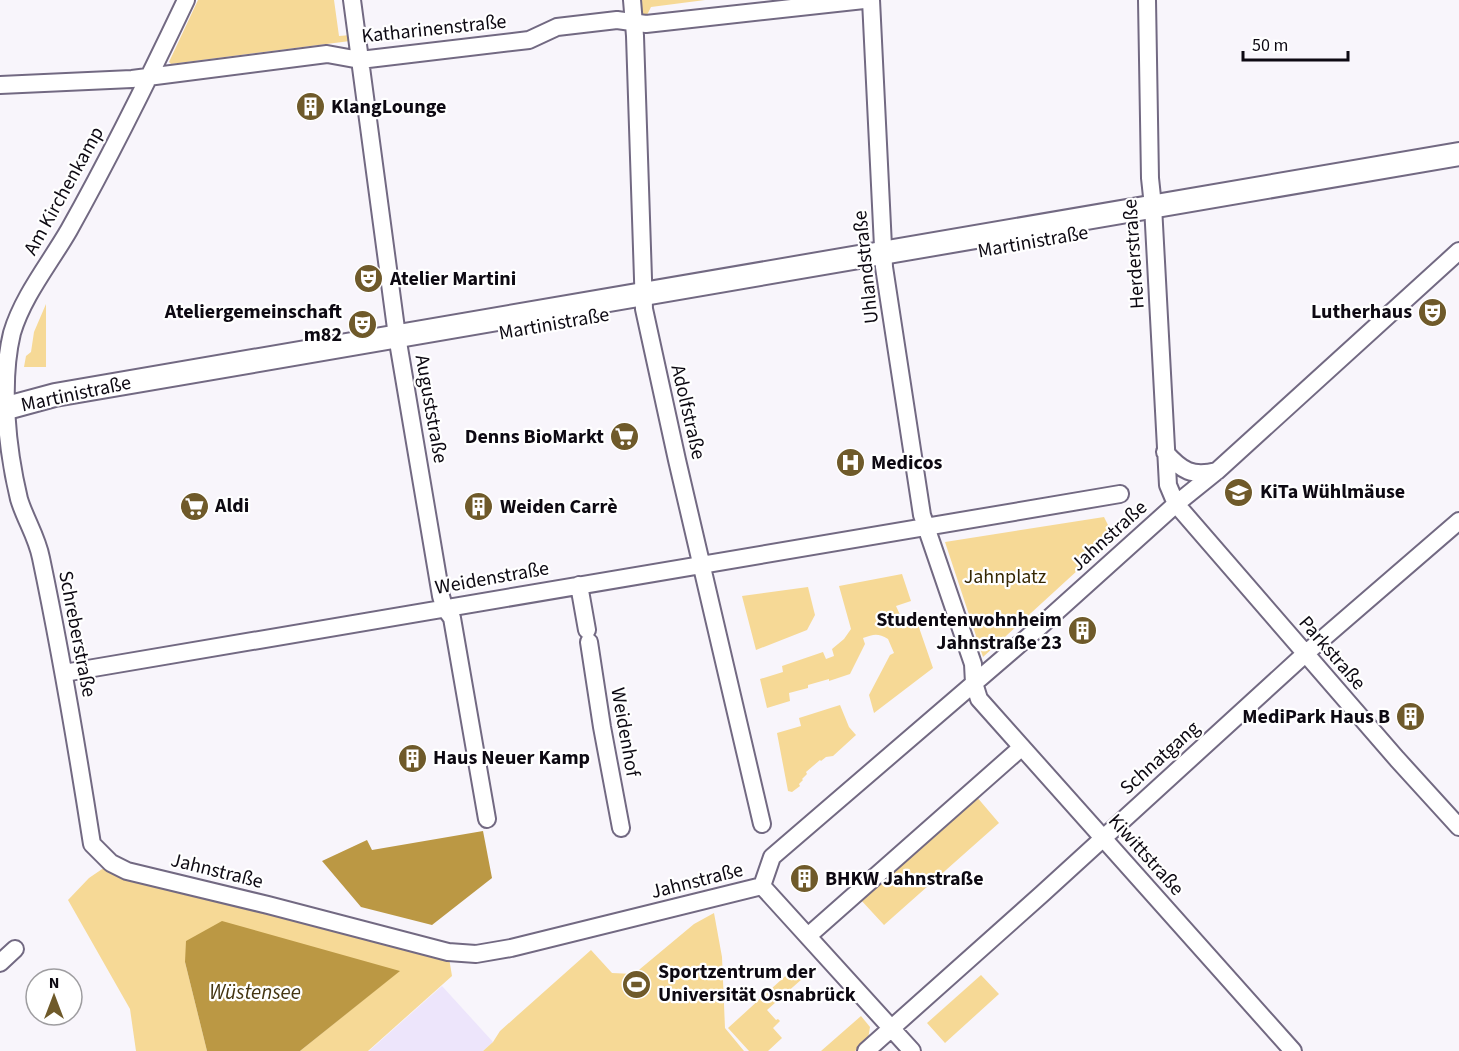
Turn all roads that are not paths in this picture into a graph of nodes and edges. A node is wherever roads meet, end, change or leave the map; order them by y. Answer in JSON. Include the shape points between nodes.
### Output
{"nodes":[{"id":1,"x":186,"y":0,"type":"edge"},
{"id":2,"x":352,"y":0,"type":"edge"},
{"id":3,"x":632,"y":0,"type":"edge"},
{"id":4,"x":864,"y":0,"type":"edge"},
{"id":5,"x":871,"y":0,"type":"edge"},
{"id":6,"x":1147,"y":0,"type":"edge"},
{"id":7,"x":634,"y":22,"type":"junction"},
{"id":8,"x":360,"y":60,"type":"junction"},
{"id":9,"x":149,"y":76,"type":"junction"},
{"id":10,"x":0,"y":85,"type":"edge"},
{"id":11,"x":1459,"y":154,"type":"edge"},
{"id":12,"x":1459,"y":169,"type":"edge"},
{"id":13,"x":1154,"y":214,"type":"junction"},
{"id":14,"x":1459,"y":251,"type":"edge"},
{"id":15,"x":884,"y":260,"type":"junction"},
{"id":16,"x":643,"y":301,"type":"junction"},
{"id":17,"x":399,"y":344,"type":"junction"},
{"id":18,"x":2,"y":410,"type":"edge"},
{"id":19,"x":1166,"y":452,"type":"junction"},
{"id":20,"x":1217,"y":471,"type":"junction"},
{"id":21,"x":1120,"y":494,"type":"dead end"},
{"id":22,"x":1176,"y":504,"type":"junction"},
{"id":23,"x":1459,"y":521,"type":"edge"},
{"id":24,"x":927,"y":528,"type":"junction"},
{"id":25,"x":701,"y":564,"type":"junction"},
{"id":26,"x":579,"y":585,"type":"junction"},
{"id":27,"x":444,"y":608,"type":"junction"},
{"id":28,"x":1305,"y":654,"type":"junction"},
{"id":29,"x":64,"y":672,"type":"junction"},
{"id":30,"x":974,"y":683,"type":"junction"},
{"id":31,"x":1022,"y":747,"type":"junction"},
{"id":32,"x":487,"y":819,"type":"dead end"},
{"id":33,"x":762,"y":824,"type":"dead end"},
{"id":34,"x":1459,"y":827,"type":"edge"},
{"id":35,"x":621,"y":828,"type":"dead end"},
{"id":36,"x":1103,"y":838,"type":"junction"},
{"id":37,"x":111,"y":863,"type":"joint"},
{"id":38,"x":762,"y":886,"type":"junction"},
{"id":39,"x":808,"y":936,"type":"junction"},
{"id":40,"x":15,"y":949,"type":"dead end"},
{"id":41,"x":0,"y":963,"type":"edge"},
{"id":42,"x":891,"y":1028,"type":"junction"},
{"id":43,"x":866,"y":1051,"type":"edge"},
{"id":44,"x":912,"y":1051,"type":"edge"},
{"id":45,"x":1293,"y":1051,"type":"edge"}],
"edges":[{"from":1,"to":9,"type":"street","name":"Am Kirchenkamp"},
{"from":2,"to":8,"type":"street","name":"Auguststraße"},
{"from":3,"to":7,"type":"street","name":"Adolfstraße"},
{"from":4,"to":7,"type":"street","name":"Katharinenstraße","via":[[646,24]]},
{"from":5,"to":15,"type":"street","name":"Uhlandstraße"},
{"from":6,"to":13,"type":"street","name":"Herderstraße"},
{"from":7,"to":8,"type":"street","name":"Katharinenstraße","via":[[617,20],[557,27],[530,40]]},
{"from":7,"to":16,"type":"street","name":"Adolfstraße"},
{"from":8,"to":9,"type":"street","name":"Katharinenstraße","via":[[327,54]]},
{"from":8,"to":17,"type":"street","name":"Auguststraße"},
{"from":9,"to":10,"type":"street","name":"Katharinenstraße"},
{"from":9,"to":18,"type":"street","name":"Am Kirchenkamp","via":[[69,230],[19,314],[9,346]]},
{"from":11,"to":13,"type":"main road","name":"Martinistraße"},
{"from":12,"to":13,"type":"main road","name":"Martinistraße"},
{"from":13,"to":15,"type":"main road","name":"Martinistraße"},
{"from":13,"to":19,"type":"street","name":"Herderstraße"},
{"from":14,"to":20,"type":"street","name":"Jahnstraße"},
{"from":15,"to":16,"type":"main road","name":"Martinistraße"},
{"from":15,"to":24,"type":"street","name":"Uhlandstraße"},
{"from":16,"to":17,"type":"main road","name":"Martinistraße"},
{"from":16,"to":25,"type":"street","name":"Adolfstraße"},
{"from":17,"to":18,"type":"main road","name":"Martinistraße","via":[[50,409]]},
{"from":17,"to":27,"type":"street","name":"Auguststraße"},
{"from":18,"to":29,"type":"street","name":"Schreberstraße","via":[[20,500],[39,548]]},
{"from":19,"to":20,"type":"street","via":[[1178,466],[1192,473]]},
{"from":19,"to":22,"type":"street","name":"Herderstraße","via":[[1168,485]]},
{"from":20,"to":22,"type":"street","name":"Jahnstraße"},
{"from":21,"to":24,"type":"street"},
{"from":22,"to":28,"type":"street","name":"Parkstraße"},
{"from":22,"to":30,"type":"street","name":"Jahnstraße"},
{"from":23,"to":28,"type":"street","name":"Schnatgang"},
{"from":24,"to":25,"type":"street","name":"Weidenstraße"},
{"from":24,"to":30,"type":"street","via":[[973,664]]},
{"from":25,"to":26,"type":"street","name":"Weidenstraße"},
{"from":25,"to":33,"type":"street","name":"Adolfstraße"},
{"from":26,"to":27,"type":"street","name":"Weidenstraße"},
{"from":26,"to":35,"type":"street","name":"Weidenhof"},
{"from":27,"to":29,"type":"street","name":"Weidenstraße"},
{"from":27,"to":32,"type":"street","name":"Auguststraße","via":[[452,618]]},
{"from":28,"to":34,"type":"street","name":"Parkstraße"},
{"from":28,"to":36,"type":"street","name":"Schnatgang"},
{"from":29,"to":37,"type":"street","name":"Schreberstraße","via":[[92,844]]},
{"from":30,"to":31,"type":"street","name":"Kiwittstraße","via":[[979,699]]},
{"from":30,"to":38,"type":"street","name":"Jahnstraße","via":[[772,857]]},
{"from":31,"to":36,"type":"street","name":"Kiwittstraße"},
{"from":31,"to":39,"type":"street"},
{"from":36,"to":42,"type":"street","name":"Schnatgang"},
{"from":36,"to":45,"type":"street","name":"Kiwittstraße"},
{"from":37,"to":38,"type":"street","name":"Jahnstraße","via":[[127,871],[448,952],[476,954]]},
{"from":38,"to":39,"type":"street"},
{"from":39,"to":42,"type":"street"},
{"from":40,"to":41,"type":"street"},
{"from":42,"to":43,"type":"street","name":"Schnatgang"},
{"from":42,"to":44,"type":"street"}]}
